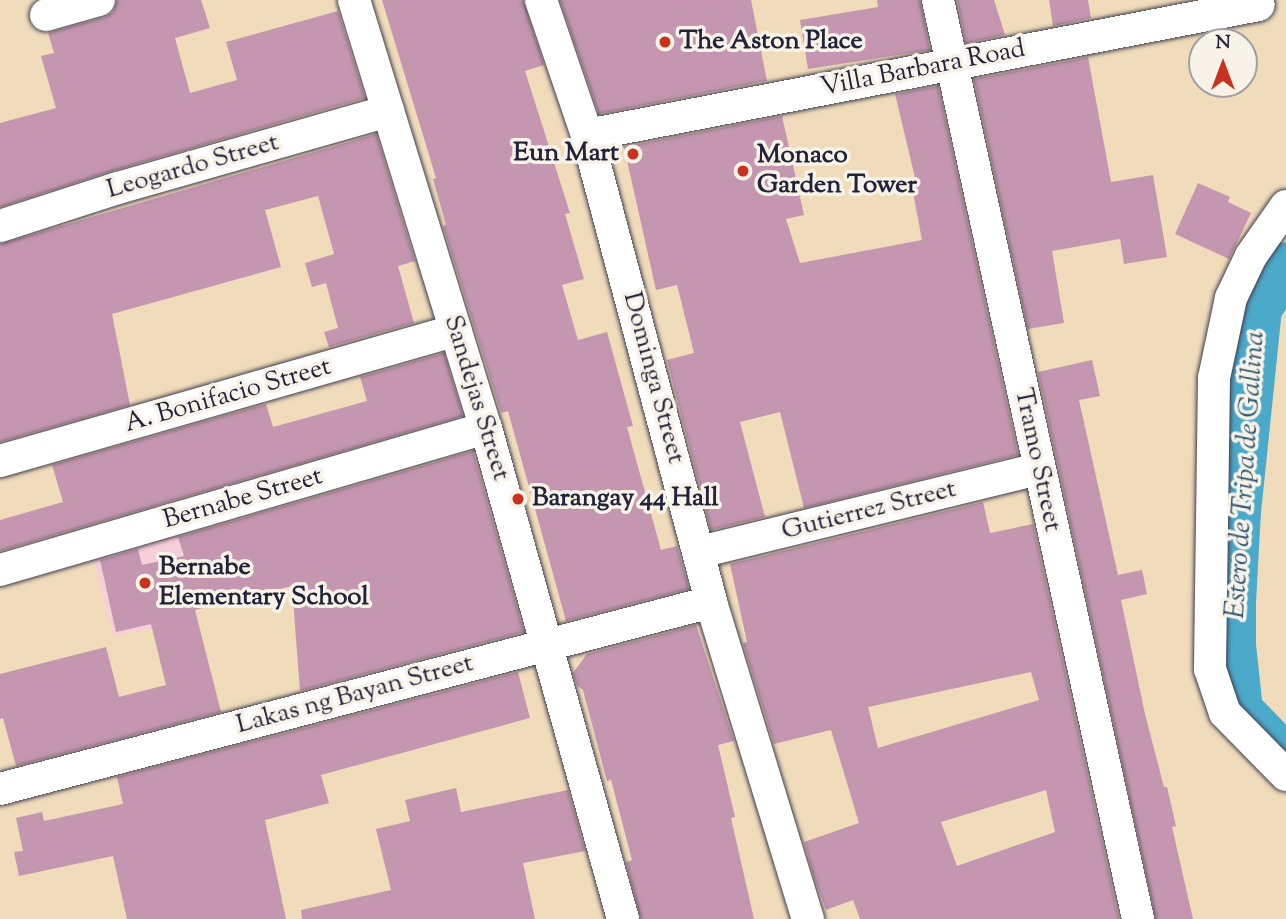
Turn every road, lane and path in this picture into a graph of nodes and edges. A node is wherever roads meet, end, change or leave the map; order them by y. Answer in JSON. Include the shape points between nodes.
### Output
{"nodes":[{"id":1,"x":99,"y":0,"type":"edge"},
{"id":2,"x":354,"y":0,"type":"edge"},
{"id":3,"x":541,"y":0,"type":"edge"},
{"id":4,"x":939,"y":0,"type":"edge"},
{"id":5,"x":1259,"y":5,"type":"dead end"},
{"id":6,"x":46,"y":15,"type":"dead end"},
{"id":7,"x":952,"y":63,"type":"junction"},
{"id":8,"x":388,"y":111,"type":"junction"},
{"id":9,"x":587,"y":135,"type":"junction"},
{"id":10,"x":1286,"y":206,"type":"edge"},
{"id":11,"x":0,"y":226,"type":"edge"},
{"id":12,"x":456,"y":330,"type":"junction"},
{"id":13,"x":486,"y":428,"type":"junction"},
{"id":14,"x":0,"y":461,"type":"edge"},
{"id":15,"x":1039,"y":469,"type":"junction"},
{"id":16,"x":700,"y":552,"type":"junction"},
{"id":17,"x":0,"y":570,"type":"edge"},
{"id":18,"x":711,"y":602,"type":"junction"},
{"id":19,"x":547,"y":644,"type":"junction"},
{"id":20,"x":1286,"y":775,"type":"edge"},
{"id":21,"x":0,"y":789,"type":"edge"},
{"id":22,"x":623,"y":919,"type":"edge"},
{"id":23,"x":808,"y":919,"type":"edge"},
{"id":24,"x":1139,"y":919,"type":"edge"}],
"edges":[{"from":1,"to":6,"type":"street"},
{"from":2,"to":8,"type":"street","name":"Sandejas Street"},
{"from":3,"to":9,"type":"street","name":"Dominga Street"},
{"from":4,"to":7,"type":"street","name":"Tramo Street"},
{"from":5,"to":7,"type":"street","name":"Villa Barbara Road"},
{"from":7,"to":9,"type":"street","name":"Villa Barbara Road"},
{"from":7,"to":15,"type":"street","name":"Tramo Street"},
{"from":8,"to":11,"type":"street","name":"Leogardo Street"},
{"from":8,"to":12,"type":"street","name":"Sandejas Street"},
{"from":9,"to":16,"type":"street","name":"Dominga Street"},
{"from":10,"to":20,"type":"street","via":[[1251,256],[1231,298],[1214,378],[1210,669],[1225,713]]},
{"from":12,"to":13,"type":"street","name":"Sandejas Street"},
{"from":12,"to":14,"type":"street","name":"A. Bonifacio Street"},
{"from":13,"to":17,"type":"street","name":"Bernabe Street"},
{"from":13,"to":19,"type":"street","name":"Sandejas Street"},
{"from":15,"to":16,"type":"street","name":"Gutierrez Street"},
{"from":15,"to":24,"type":"street","name":"Tramo Street"},
{"from":16,"to":18,"type":"street","name":"Dominga Street"},
{"from":18,"to":19,"type":"street","name":"Lakas ng Bayan Street"},
{"from":18,"to":23,"type":"street","name":"Dominga Street"},
{"from":19,"to":21,"type":"street","name":"Lakas ng Bayan Street"},
{"from":19,"to":22,"type":"street","name":"Sandejas Street"}]}
